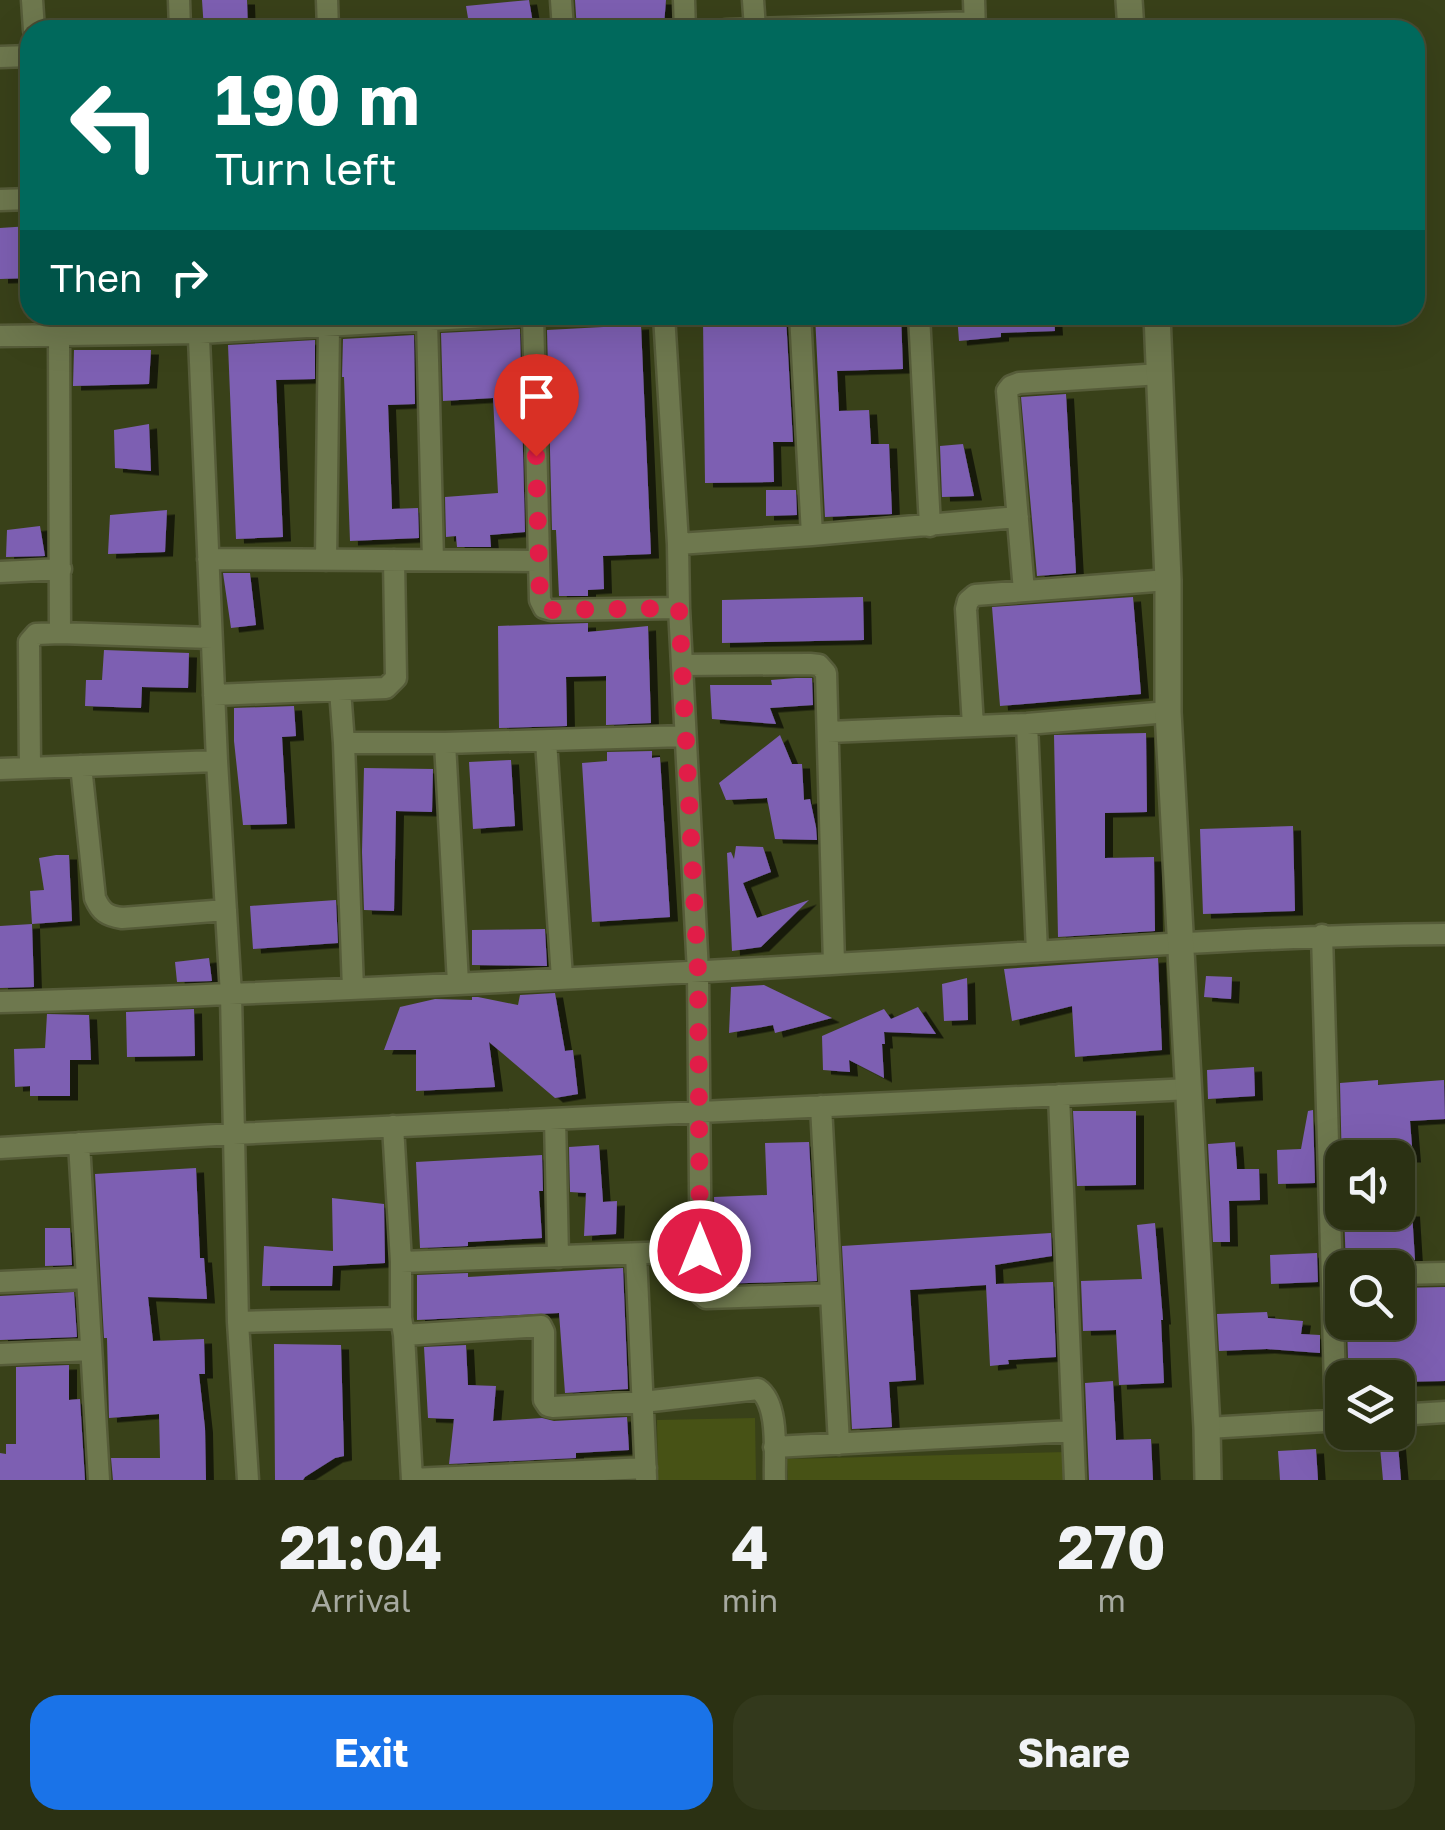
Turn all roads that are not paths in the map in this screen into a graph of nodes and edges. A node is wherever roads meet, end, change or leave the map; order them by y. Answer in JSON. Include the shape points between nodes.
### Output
{"nodes":[{"id":1,"x":183,"y":325,"type":"edge"},
{"id":2,"x":199,"y":325,"type":"edge"},
{"id":3,"x":341,"y":325,"type":"edge"},
{"id":4,"x":427,"y":325,"type":"edge"},
{"id":5,"x":532,"y":325,"type":"edge"},
{"id":6,"x":665,"y":325,"type":"edge"},
{"id":7,"x":801,"y":325,"type":"edge"},
{"id":8,"x":920,"y":325,"type":"edge"},
{"id":9,"x":1158,"y":325,"type":"edge"},
{"id":10,"x":59,"y":333,"type":"junction"},
{"id":11,"x":0,"y":336,"type":"edge"},
{"id":12,"x":1161,"y":374,"type":"junction"},
{"id":13,"x":1018,"y":517,"type":"junction"},
{"id":14,"x":930,"y":526,"type":"junction"},
{"id":15,"x":812,"y":536,"type":"junction"},
{"id":16,"x":678,"y":544,"type":"junction"},
{"id":17,"x":208,"y":559,"type":"junction"},
{"id":18,"x":326,"y":560,"type":"junction"},
{"id":19,"x":394,"y":560,"type":"junction"},
{"id":20,"x":433,"y":560,"type":"junction"},
{"id":21,"x":539,"y":561,"type":"junction"},
{"id":22,"x":62,"y":570,"type":"junction"},
{"id":23,"x":0,"y":572,"type":"edge"},
{"id":24,"x":1168,"y":580,"type":"junction"},
{"id":25,"x":1024,"y":591,"type":"junction"},
{"id":26,"x":679,"y":608,"type":"junction"},
{"id":27,"x":60,"y":633,"type":"junction"},
{"id":28,"x":211,"y":638,"type":"junction"},
{"id":29,"x":682,"y":664,"type":"junction"},
{"id":30,"x":340,"y":690,"type":"junction"},
{"id":31,"x":214,"y":695,"type":"junction"},
{"id":32,"x":1168,"y":712,"type":"junction"},
{"id":33,"x":1026,"y":724,"type":"junction"},
{"id":34,"x":973,"y":726,"type":"junction"},
{"id":35,"x":828,"y":732,"type":"junction"},
{"id":36,"x":685,"y":736,"type":"junction"},
{"id":37,"x":546,"y":741,"type":"junction"},
{"id":38,"x":344,"y":743,"type":"junction"},
{"id":39,"x":445,"y":744,"type":"junction"},
{"id":40,"x":217,"y":761,"type":"junction"},
{"id":41,"x":81,"y":766,"type":"junction"},
{"id":42,"x":30,"y":768,"type":"junction"},
{"id":43,"x":0,"y":769,"type":"edge"},
{"id":44,"x":226,"y":910,"type":"junction"},
{"id":45,"x":1445,"y":934,"type":"edge"},
{"id":46,"x":1322,"y":935,"type":"junction"},
{"id":47,"x":1180,"y":944,"type":"junction"},
{"id":48,"x":1037,"y":952,"type":"junction"},
{"id":49,"x":834,"y":964,"type":"junction"},
{"id":50,"x":698,"y":972,"type":"junction"},
{"id":51,"x":562,"y":978,"type":"junction"},
{"id":52,"x":458,"y":983,"type":"junction"},
{"id":53,"x":353,"y":989,"type":"junction"},
{"id":54,"x":230,"y":995,"type":"junction"},
{"id":55,"x":0,"y":1002,"type":"edge"},
{"id":56,"x":1190,"y":1089,"type":"junction"},
{"id":57,"x":1059,"y":1095,"type":"junction"},
{"id":58,"x":821,"y":1106,"type":"junction"},
{"id":59,"x":700,"y":1111,"type":"junction"},
{"id":60,"x":555,"y":1118,"type":"junction"},
{"id":61,"x":393,"y":1126,"type":"junction"},
{"id":62,"x":233,"y":1134,"type":"junction"},
{"id":63,"x":80,"y":1143,"type":"junction"},
{"id":64,"x":0,"y":1148,"type":"edge"},
{"id":65,"x":1336,"y":1250,"type":"edge"},
{"id":66,"x":700,"y":1251,"type":"junction"},
{"id":67,"x":636,"y":1254,"type":"junction"},
{"id":68,"x":558,"y":1257,"type":"junction"},
{"id":69,"x":400,"y":1262,"type":"junction"},
{"id":70,"x":1445,"y":1273,"type":"edge"},
{"id":71,"x":1415,"y":1274,"type":"edge"},
{"id":72,"x":87,"y":1278,"type":"junction"},
{"id":73,"x":0,"y":1282,"type":"edge"},
{"id":74,"x":830,"y":1294,"type":"junction"},
{"id":75,"x":238,"y":1322,"type":"junction"},
{"id":76,"x":402,"y":1327,"type":"junction"},
{"id":77,"x":92,"y":1350,"type":"junction"},
{"id":78,"x":0,"y":1354,"type":"edge"},
{"id":79,"x":643,"y":1402,"type":"junction"},
{"id":80,"x":1445,"y":1412,"type":"edge"},
{"id":81,"x":1415,"y":1415,"type":"edge"},
{"id":82,"x":1325,"y":1421,"type":"edge"},
{"id":83,"x":1207,"y":1428,"type":"junction"},
{"id":84,"x":1073,"y":1431,"type":"junction"},
{"id":85,"x":839,"y":1444,"type":"junction"},
{"id":86,"x":774,"y":1447,"type":"junction"},
{"id":87,"x":646,"y":1474,"type":"edge"},
{"id":88,"x":99,"y":1480,"type":"edge"},
{"id":89,"x":248,"y":1480,"type":"edge"},
{"id":90,"x":412,"y":1480,"type":"edge"},
{"id":91,"x":775,"y":1480,"type":"edge"},
{"id":92,"x":1075,"y":1480,"type":"edge"},
{"id":93,"x":1208,"y":1480,"type":"edge"}],
"edges":[{"from":1,"to":10,"type":"street"},
{"from":2,"to":17,"type":"street"},
{"from":3,"to":18,"type":"street"},
{"from":4,"to":20,"type":"street"},
{"from":5,"to":21,"type":"street"},
{"from":6,"to":16,"type":"street"},
{"from":7,"to":15,"type":"street"},
{"from":8,"to":14,"type":"street"},
{"from":9,"to":12,"type":"street"},
{"from":10,"to":11,"type":"street"},
{"from":10,"to":22,"type":"street"},
{"from":12,"to":13,"type":"street","via":[[1010,386]]},
{"from":12,"to":24,"type":"street"},
{"from":13,"to":14,"type":"street"},
{"from":13,"to":25,"type":"street"},
{"from":14,"to":15,"type":"street"},
{"from":15,"to":16,"type":"street"},
{"from":16,"to":26,"type":"street"},
{"from":17,"to":18,"type":"street"},
{"from":17,"to":28,"type":"street"},
{"from":18,"to":19,"type":"street"},
{"from":19,"to":20,"type":"street"},
{"from":19,"to":30,"type":"street","via":[[396,678],[386,688]]},
{"from":20,"to":21,"type":"street"},
{"from":21,"to":26,"type":"street","via":[[544,608]]},
{"from":22,"to":23,"type":"street"},
{"from":22,"to":27,"type":"street"},
{"from":24,"to":25,"type":"street"},
{"from":24,"to":32,"type":"street"},
{"from":25,"to":34,"type":"street","via":[[968,601]]},
{"from":26,"to":29,"type":"street"},
{"from":27,"to":28,"type":"street"},
{"from":27,"to":42,"type":"street","via":[[36,634],[28,648]]},
{"from":28,"to":31,"type":"street"},
{"from":29,"to":35,"type":"street","via":[[819,665],[826,673]]},
{"from":29,"to":36,"type":"street"},
{"from":30,"to":31,"type":"street"},
{"from":30,"to":38,"type":"street"},
{"from":31,"to":40,"type":"street"},
{"from":32,"to":33,"type":"street"},
{"from":32,"to":47,"type":"street"},
{"from":33,"to":34,"type":"street"},
{"from":33,"to":48,"type":"street"},
{"from":34,"to":35,"type":"street"},
{"from":35,"to":49,"type":"street"},
{"from":36,"to":37,"type":"street"},
{"from":36,"to":50,"type":"street"},
{"from":37,"to":39,"type":"street"},
{"from":37,"to":51,"type":"street"},
{"from":38,"to":39,"type":"street"},
{"from":38,"to":53,"type":"street"},
{"from":39,"to":52,"type":"street"},
{"from":40,"to":41,"type":"street"},
{"from":40,"to":44,"type":"street"},
{"from":41,"to":42,"type":"street"},
{"from":41,"to":44,"type":"street","via":[[99,908],[122,918]]},
{"from":42,"to":43,"type":"street"},
{"from":44,"to":54,"type":"street"},
{"from":45,"to":46,"type":"street"},
{"from":46,"to":47,"type":"street"},
{"from":46,"to":65,"type":"street"},
{"from":47,"to":48,"type":"street"},
{"from":47,"to":56,"type":"street"},
{"from":48,"to":49,"type":"street"},
{"from":49,"to":50,"type":"street"},
{"from":50,"to":51,"type":"street"},
{"from":50,"to":59,"type":"street"},
{"from":51,"to":52,"type":"street"},
{"from":52,"to":53,"type":"street"},
{"from":53,"to":54,"type":"street"},
{"from":54,"to":55,"type":"street"},
{"from":54,"to":62,"type":"street"},
{"from":56,"to":57,"type":"street"},
{"from":56,"to":83,"type":"street"},
{"from":57,"to":58,"type":"street"},
{"from":57,"to":84,"type":"street"},
{"from":58,"to":59,"type":"street"},
{"from":58,"to":74,"type":"street"},
{"from":59,"to":60,"type":"street"},
{"from":59,"to":66,"type":"street"},
{"from":60,"to":61,"type":"street"},
{"from":60,"to":68,"type":"street"},
{"from":61,"to":62,"type":"street"},
{"from":61,"to":69,"type":"street"},
{"from":62,"to":63,"type":"street"},
{"from":62,"to":75,"type":"street"},
{"from":63,"to":64,"type":"street"},
{"from":63,"to":72,"type":"street"},
{"from":66,"to":67,"type":"street"},
{"from":66,"to":74,"type":"street","via":[[706,1298]]},
{"from":67,"to":68,"type":"street"},
{"from":67,"to":79,"type":"street"},
{"from":68,"to":69,"type":"street"},
{"from":69,"to":76,"type":"street"},
{"from":70,"to":71,"type":"street"},
{"from":72,"to":73,"type":"street"},
{"from":72,"to":77,"type":"street"},
{"from":74,"to":85,"type":"street"},
{"from":75,"to":76,"type":"street"},
{"from":75,"to":89,"type":"street"},
{"from":76,"to":79,"type":"street","via":[[538,1325],[544,1332],[548,1406]]},
{"from":76,"to":90,"type":"street"},
{"from":77,"to":78,"type":"street"},
{"from":77,"to":88,"type":"street"},
{"from":79,"to":86,"type":"street","via":[[758,1389],[772,1407]]},
{"from":79,"to":87,"type":"street"},
{"from":80,"to":81,"type":"street"},
{"from":82,"to":83,"type":"street"},
{"from":83,"to":93,"type":"street"},
{"from":84,"to":85,"type":"street"},
{"from":84,"to":92,"type":"street"},
{"from":85,"to":86,"type":"street"},
{"from":86,"to":91,"type":"street"},
{"from":87,"to":90,"type":"street"}]}
